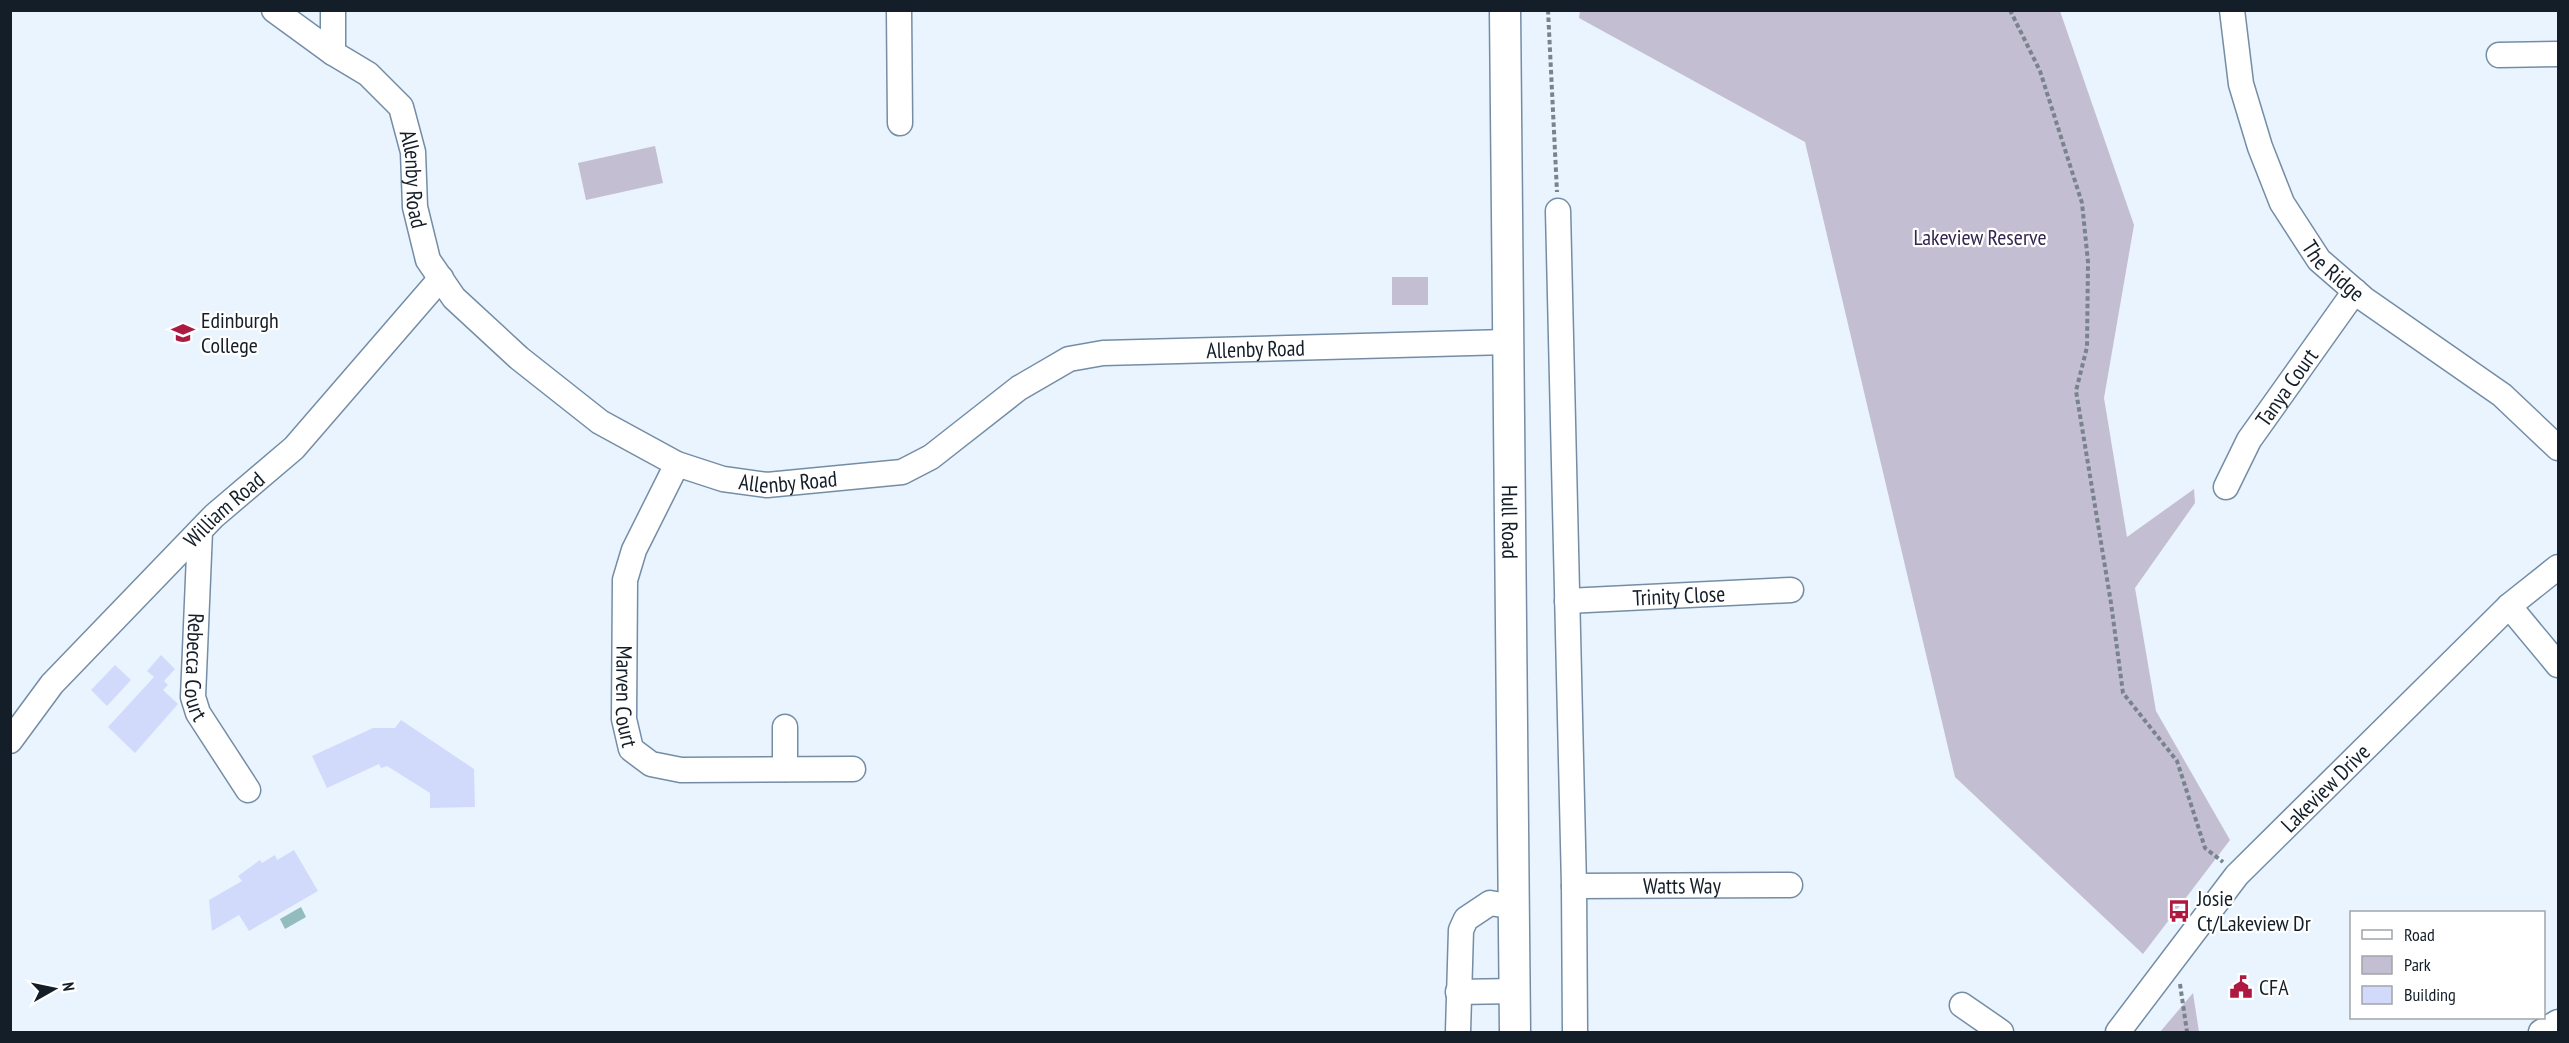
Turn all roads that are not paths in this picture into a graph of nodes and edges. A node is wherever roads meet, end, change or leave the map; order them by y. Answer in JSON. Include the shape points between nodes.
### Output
{"nodes":[{"id":1,"x":274,"y":10,"type":"edge"},
{"id":2,"x":333,"y":10,"type":"edge"},
{"id":3,"x":898,"y":10,"type":"edge"},
{"id":4,"x":1505,"y":10,"type":"edge"},
{"id":5,"x":2232,"y":10,"type":"edge"},
{"id":6,"x":333,"y":53,"type":"junction"},
{"id":7,"x":2559,"y":54,"type":"edge"},
{"id":8,"x":2499,"y":55,"type":"dead end"},
{"id":9,"x":900,"y":123,"type":"dead end"},
{"id":10,"x":1558,"y":211,"type":"road end"},
{"id":11,"x":441,"y":278,"type":"junction"},
{"id":12,"x":2355,"y":291,"type":"junction"},
{"id":13,"x":1507,"y":342,"type":"junction"},
{"id":14,"x":2559,"y":448,"type":"edge"},
{"id":15,"x":677,"y":464,"type":"junction"},
{"id":16,"x":2226,"y":488,"type":"dead end"},
{"id":17,"x":200,"y":531,"type":"junction"},
{"id":18,"x":2559,"y":567,"type":"edge"},
{"id":19,"x":1791,"y":590,"type":"dead end"},
{"id":20,"x":1567,"y":601,"type":"junction"},
{"id":21,"x":2509,"y":606,"type":"junction"},
{"id":22,"x":2559,"y":665,"type":"edge"},
{"id":23,"x":785,"y":727,"type":"dead end"},
{"id":24,"x":10,"y":741,"type":"edge"},
{"id":25,"x":785,"y":769,"type":"junction"},
{"id":26,"x":853,"y":769,"type":"dead end"},
{"id":27,"x":248,"y":790,"type":"dead end"},
{"id":28,"x":1790,"y":885,"type":"dead end"},
{"id":29,"x":1574,"y":886,"type":"junction"},
{"id":30,"x":1515,"y":907,"type":"junction"},
{"id":31,"x":1515,"y":991,"type":"junction"},
{"id":32,"x":1458,"y":992,"type":"junction"},
{"id":33,"x":1962,"y":1005,"type":"dead end"},
{"id":34,"x":2559,"y":1022,"type":"edge"},
{"id":35,"x":1458,"y":1032,"type":"edge"},
{"id":36,"x":1515,"y":1032,"type":"edge"},
{"id":37,"x":1575,"y":1032,"type":"edge"},
{"id":38,"x":2001,"y":1032,"type":"edge"},
{"id":39,"x":2118,"y":1032,"type":"edge"},
{"id":40,"x":2541,"y":1032,"type":"edge"}],
"edges":[{"from":1,"to":6,"type":"street","name":"Allenby Road"},
{"from":2,"to":6,"type":"street"},
{"from":3,"to":9,"type":"street"},
{"from":4,"to":13,"type":"main road","name":"Hull Road"},
{"from":5,"to":12,"type":"street","name":"The Ridge","via":[[2241,84],[2282,203],[2319,260]]},
{"from":6,"to":11,"type":"street","name":"Allenby Road","via":[[368,74],[401,107],[413,152],[415,207],[428,260]]},
{"from":7,"to":8,"type":"street"},
{"from":10,"to":20,"type":"street"},
{"from":11,"to":15,"type":"street","name":"Allenby Road","via":[[454,298],[519,358],[591,415]]},
{"from":11,"to":17,"type":"street","name":"William Road","via":[[294,448]]},
{"from":12,"to":14,"type":"street","name":"The Ridge","via":[[2502,395]]},
{"from":12,"to":16,"type":"street","name":"Tanya Court","via":[[2249,440]]},
{"from":13,"to":15,"type":"street","name":"Allenby Road","via":[[1103,353],[1069,358],[1019,388],[931,457],[902,472],[767,485],[723,479]]},
{"from":13,"to":30,"type":"main road","name":"Hull Road"},
{"from":15,"to":25,"type":"street","name":"Marven Court","via":[[634,550],[625,580],[624,719],[631,749],[651,764],[681,770]]},
{"from":17,"to":24,"type":"street","name":"William Road","via":[[52,684]]},
{"from":17,"to":27,"type":"street","name":"Rebecca Court","via":[[194,697],[198,713]]},
{"from":18,"to":21,"type":"street","name":"Lakeview Drive"},
{"from":19,"to":20,"type":"street","name":"Trinity Close"},
{"from":20,"to":29,"type":"street"},
{"from":21,"to":22,"type":"street"},
{"from":21,"to":39,"type":"street","name":"Lakeview Drive","via":[[2236,874]]},
{"from":23,"to":25,"type":"street"},
{"from":25,"to":26,"type":"street","name":"Marven Court"},
{"from":28,"to":29,"type":"street","name":"Watts Way"},
{"from":29,"to":37,"type":"street"},
{"from":30,"to":31,"type":"main road","name":"Hull Road"},
{"from":30,"to":32,"type":"street","via":[[1490,903],[1466,919],[1461,930]]},
{"from":31,"to":32,"type":"street"},
{"from":31,"to":36,"type":"main road","name":"Hull Road"},
{"from":32,"to":35,"type":"street"},
{"from":33,"to":38,"type":"street"},
{"from":34,"to":40,"type":"street"}]}
